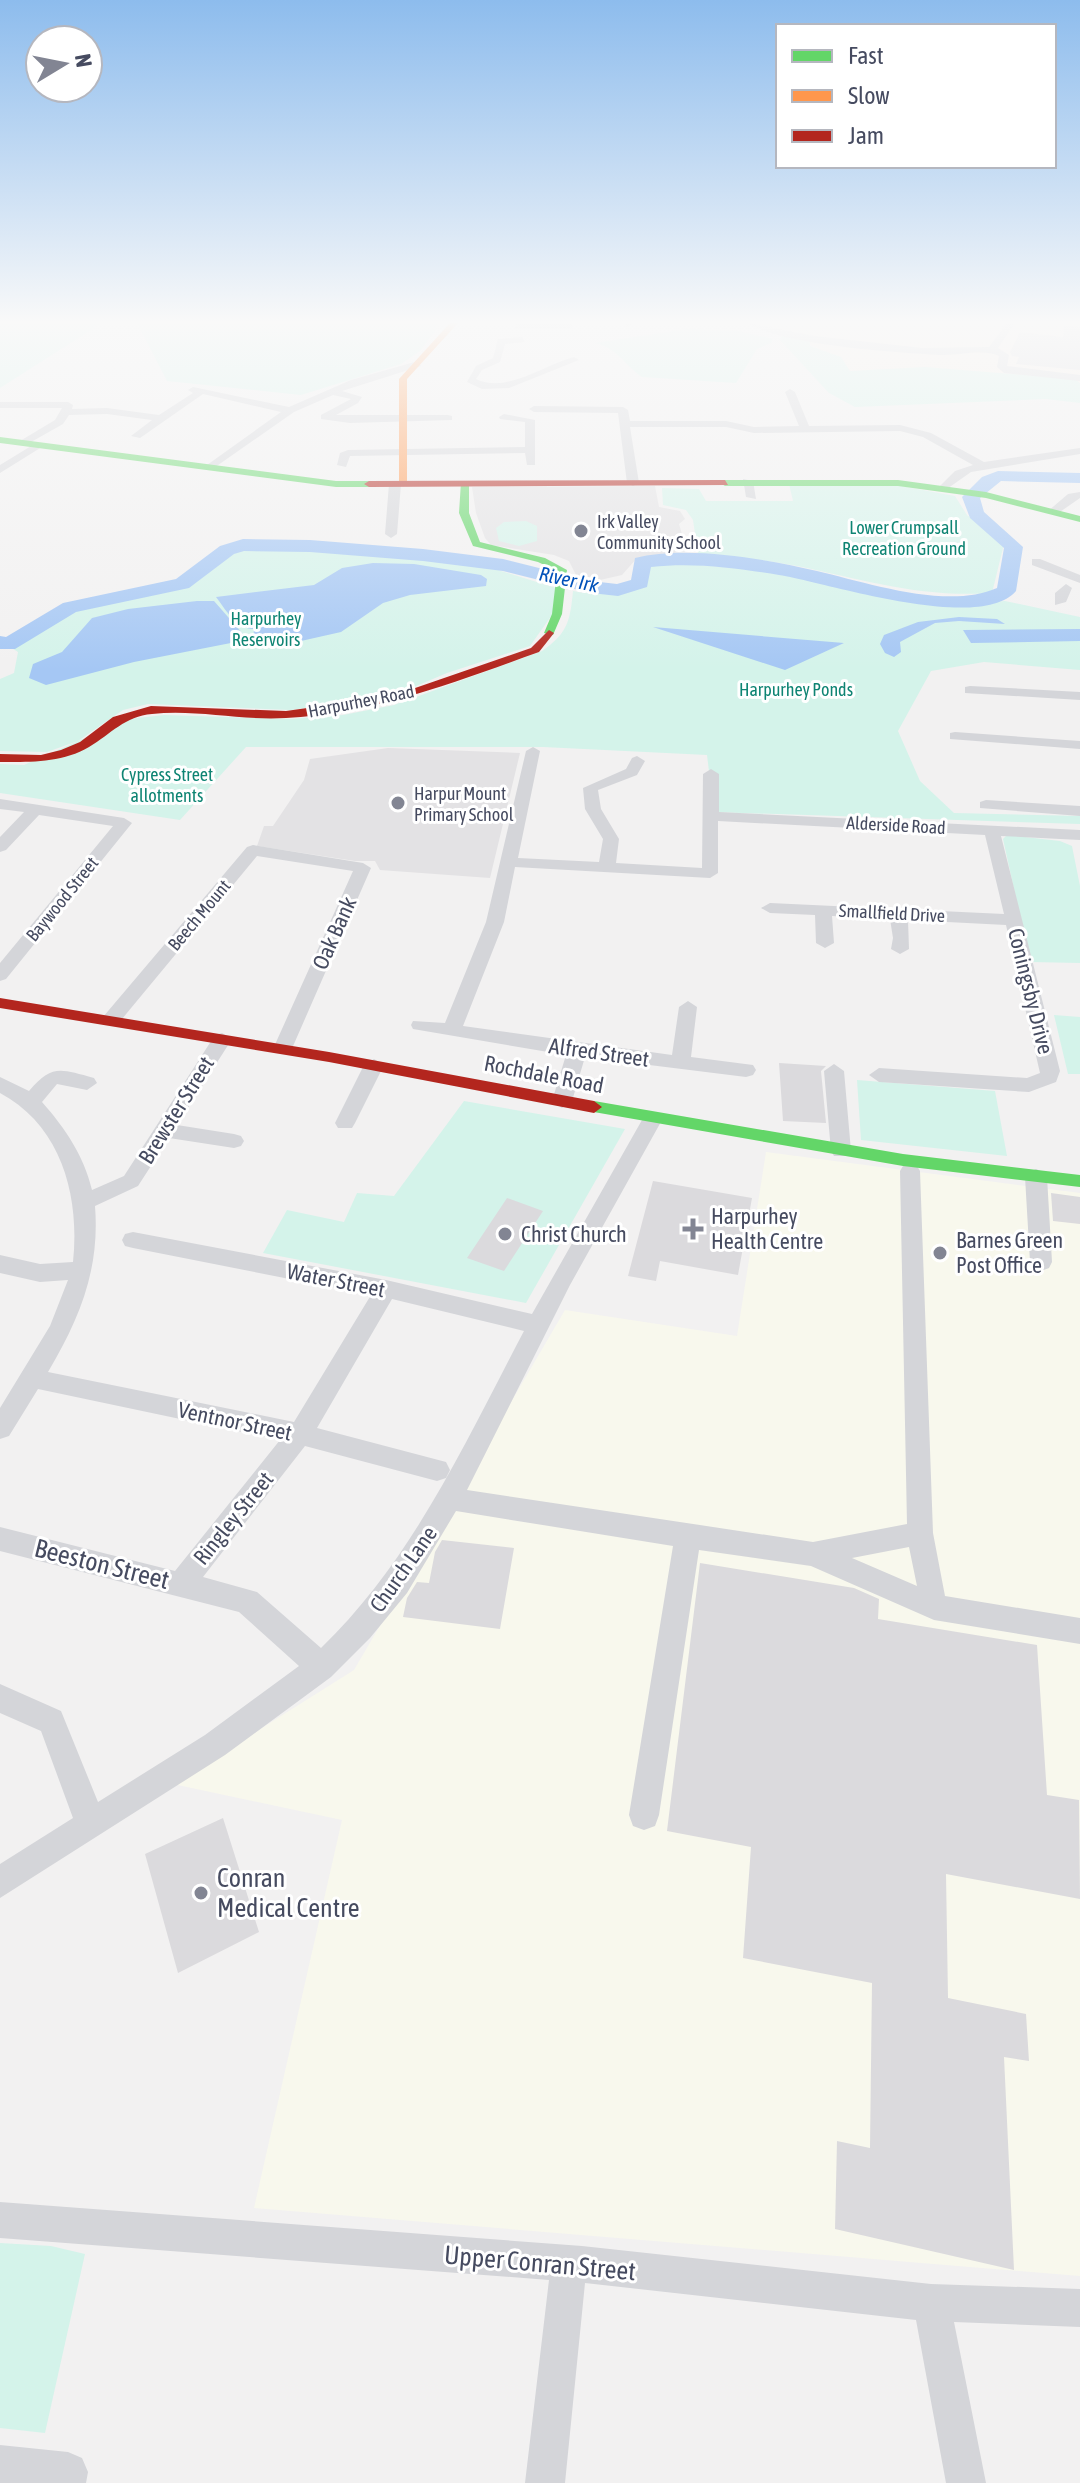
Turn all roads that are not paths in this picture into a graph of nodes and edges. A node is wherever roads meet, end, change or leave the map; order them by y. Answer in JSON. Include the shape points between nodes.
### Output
{"nodes":[{"id":1,"x":38,"y":439,"type":"edge"},
{"id":2,"x":250,"y":439,"type":"edge"},
{"id":3,"x":402,"y":439,"type":"edge"},
{"id":4,"x":531,"y":439,"type":"edge"},
{"id":5,"x":627,"y":439,"type":"edge"},
{"id":6,"x":930,"y":439,"type":"edge"},
{"id":7,"x":0,"y":440,"type":"edge"},
{"id":8,"x":32,"y":444,"type":"junction"},
{"id":9,"x":1037,"y":449,"type":"dead end"},
{"id":10,"x":531,"y":450,"type":"junction"},
{"id":11,"x":1080,"y":451,"type":"edge"},
{"id":12,"x":402,"y":452,"type":"junction"},
{"id":13,"x":1051,"y":456,"type":"junction"},
{"id":14,"x":531,"y":464,"type":"dead end"},
{"id":15,"x":342,"y":465,"type":"dead end"},
{"id":16,"x":981,"y":465,"type":"junction"},
{"id":17,"x":211,"y":467,"type":"junction"},
{"id":18,"x":0,"y":470,"type":"edge"},
{"id":19,"x":633,"y":483,"type":"junction"},
{"id":20,"x":398,"y":484,"type":"junction"},
{"id":21,"x":464,"y":484,"type":"junction"},
{"id":22,"x":944,"y":488,"type":"junction"},
{"id":23,"x":1080,"y":495,"type":"edge"},
{"id":24,"x":1053,"y":512,"type":"junction"},
{"id":25,"x":1080,"y":519,"type":"edge"},
{"id":26,"x":391,"y":534,"type":"dead end"},
{"id":27,"x":1036,"y":562,"type":"dead end"},
{"id":28,"x":1080,"y":579,"type":"edge"},
{"id":29,"x":1073,"y":590,"type":"edge"},
{"id":30,"x":1060,"y":602,"type":"dead end"},
{"id":31,"x":970,"y":690,"type":"dead end"},
{"id":32,"x":1080,"y":696,"type":"edge"},
{"id":33,"x":955,"y":736,"type":"dead end"},
{"id":34,"x":1080,"y":745,"type":"edge"},
{"id":35,"x":533,"y":751,"type":"dead end"},
{"id":36,"x":0,"y":758,"type":"edge"},
{"id":37,"x":637,"y":761,"type":"dead end"},
{"id":38,"x":711,"y":774,"type":"dead end"},
{"id":39,"x":0,"y":804,"type":"edge"},
{"id":40,"x":986,"y":805,"type":"dead end"},
{"id":41,"x":35,"y":810,"type":"junction"},
{"id":42,"x":1080,"y":811,"type":"edge"},
{"id":43,"x":711,"y":816,"type":"junction"},
{"id":44,"x":992,"y":830,"type":"junction"},
{"id":45,"x":1080,"y":835,"type":"edge"},
{"id":46,"x":0,"y":847,"type":"edge"},
{"id":47,"x":307,"y":858,"type":"joint"},
{"id":48,"x":507,"y":862,"type":"junction"},
{"id":49,"x":607,"y":866,"type":"junction"},
{"id":50,"x":770,"y":908,"type":"dead end"},
{"id":51,"x":823,"y":910,"type":"junction"},
{"id":52,"x":898,"y":914,"type":"junction"},
{"id":53,"x":1013,"y":920,"type":"junction"},
{"id":54,"x":825,"y":943,"type":"dead end"},
{"id":55,"x":900,"y":949,"type":"dead end"},
{"id":56,"x":0,"y":975,"type":"edge"},
{"id":57,"x":0,"y":1003,"type":"edge"},
{"id":58,"x":688,"y":1007,"type":"dead end"},
{"id":59,"x":110,"y":1021,"type":"junction"},
{"id":60,"x":420,"y":1025,"type":"dead end"},
{"id":61,"x":452,"y":1030,"type":"junction"},
{"id":62,"x":222,"y":1039,"type":"junction"},
{"id":63,"x":283,"y":1049,"type":"junction"},
{"id":64,"x":577,"y":1050,"type":"junction"},
{"id":65,"x":680,"y":1063,"type":"junction"},
{"id":66,"x":374,"y":1065,"type":"junction"},
{"id":67,"x":746,"y":1070,"type":"dead end"},
{"id":68,"x":834,"y":1071,"type":"dead end"},
{"id":69,"x":879,"y":1075,"type":"dead end"},
{"id":70,"x":87,"y":1083,"type":"dead end"},
{"id":71,"x":0,"y":1084,"type":"edge"},
{"id":72,"x":562,"y":1101,"type":"junction"},
{"id":73,"x":31,"y":1102,"type":"junction"},
{"id":74,"x":652,"y":1120,"type":"junction"},
{"id":75,"x":345,"y":1123,"type":"dead end"},
{"id":76,"x":164,"y":1130,"type":"junction"},
{"id":77,"x":234,"y":1141,"type":"dead end"},
{"id":78,"x":841,"y":1151,"type":"junction"},
{"id":79,"x":910,"y":1171,"type":"dead end"},
{"id":80,"x":1036,"y":1177,"type":"junction"},
{"id":81,"x":1080,"y":1181,"type":"edge"},
{"id":82,"x":87,"y":1201,"type":"junction"},
{"id":83,"x":133,"y":1240,"type":"dead end"},
{"id":84,"x":1041,"y":1262,"type":"dead end"},
{"id":85,"x":0,"y":1264,"type":"edge"},
{"id":86,"x":82,"y":1270,"type":"junction"},
{"id":87,"x":386,"y":1289,"type":"junction"},
{"id":88,"x":538,"y":1325,"type":"junction"},
{"id":89,"x":31,"y":1378,"type":"junction"},
{"id":90,"x":0,"y":1429,"type":"edge"},
{"id":91,"x":300,"y":1434,"type":"junction"},
{"id":92,"x":437,"y":1470,"type":"dead end"},
{"id":93,"x":450,"y":1499,"type":"junction"},
{"id":94,"x":920,"y":1533,"type":"junction"},
{"id":95,"x":688,"y":1537,"type":"junction"},
{"id":96,"x":0,"y":1539,"type":"edge"},
{"id":97,"x":813,"y":1554,"type":"junction"},
{"id":98,"x":181,"y":1584,"type":"junction"},
{"id":99,"x":934,"y":1607,"type":"junction"},
{"id":100,"x":1080,"y":1631,"type":"edge"},
{"id":101,"x":321,"y":1667,"type":"junction"},
{"id":102,"x":0,"y":1698,"type":"edge"},
{"id":103,"x":644,"y":1815,"type":"dead end"},
{"id":104,"x":90,"y":1825,"type":"junction"},
{"id":105,"x":0,"y":1882,"type":"edge"},
{"id":106,"x":0,"y":2220,"type":"edge"},
{"id":107,"x":569,"y":2264,"type":"junction"},
{"id":108,"x":931,"y":2303,"type":"junction"},
{"id":109,"x":1080,"y":2308,"type":"edge"},
{"id":110,"x":0,"y":2465,"type":"edge"},
{"id":111,"x":67,"y":2477,"type":"edge"},
{"id":112,"x":545,"y":2483,"type":"edge"},
{"id":113,"x":966,"y":2483,"type":"edge"}],
"edges":[{"from":1,"to":8,"type":"street"},
{"from":2,"to":17,"type":"street"},
{"from":3,"to":12,"type":"street"},
{"from":4,"to":10,"type":"street"},
{"from":5,"to":19,"type":"street"},
{"from":6,"to":16,"type":"street"},
{"from":7,"to":8,"type":"street"},
{"from":8,"to":17,"type":"street"},
{"from":8,"to":18,"type":"street"},
{"from":9,"to":13,"type":"street"},
{"from":10,"to":12,"type":"street"},
{"from":10,"to":14,"type":"street"},
{"from":11,"to":13,"type":"street"},
{"from":12,"to":15,"type":"street","via":[[348,453]]},
{"from":12,"to":20,"type":"street"},
{"from":13,"to":16,"type":"street"},
{"from":16,"to":22,"type":"street","via":[[955,475]]},
{"from":17,"to":20,"type":"street","via":[[321,482]]},
{"from":19,"to":21,"type":"street"},
{"from":19,"to":22,"type":"street","via":[[750,489],[882,482]]},
{"from":20,"to":21,"type":"street"},
{"from":20,"to":26,"type":"street"},
{"from":21,"to":36,"type":"street","name":"Harpurhey Road","via":[[464,513],[476,544],[562,570],[553,628],[535,650],[394,699],[286,715],[151,710],[117,720],[65,753],[41,759]]},
{"from":22,"to":24,"type":"street"},
{"from":23,"to":24,"type":"street"},
{"from":24,"to":25,"type":"street"},
{"from":27,"to":28,"type":"street"},
{"from":28,"to":29,"type":"street"},
{"from":29,"to":30,"type":"street","via":[[1061,593]]},
{"from":31,"to":32,"type":"street"},
{"from":33,"to":34,"type":"street"},
{"from":35,"to":48,"type":"street"},
{"from":37,"to":49,"type":"street","via":[[632,772],[591,788],[593,814],[611,839]]},
{"from":38,"to":43,"type":"street"},
{"from":39,"to":41,"type":"street"},
{"from":40,"to":42,"type":"street"},
{"from":41,"to":46,"type":"street"},
{"from":41,"to":56,"type":"street","name":"Baywood Street","via":[[124,823]]},
{"from":43,"to":44,"type":"street","name":"Alderside Road"},
{"from":43,"to":49,"type":"street","via":[[710,873]]},
{"from":44,"to":45,"type":"street","name":"Alderside Road"},
{"from":44,"to":53,"type":"street","name":"Coningsby Drive"},
{"from":47,"to":59,"type":"street","name":"Beech Mount","via":[[253,850]]},
{"from":47,"to":63,"type":"street","name":"Oak Bank","via":[[363,868]]},
{"from":48,"to":49,"type":"street"},
{"from":48,"to":61,"type":"street","via":[[487,949]]},
{"from":50,"to":51,"type":"street","name":"Smallfield Drive"},
{"from":51,"to":52,"type":"street","name":"Smallfield Drive"},
{"from":51,"to":54,"type":"street"},
{"from":52,"to":53,"type":"street","name":"Smallfield Drive"},
{"from":52,"to":55,"type":"street"},
{"from":53,"to":69,"type":"street","name":"Coningsby Drive","via":[[1049,1077],[1029,1085]]},
{"from":57,"to":59,"type":"street","name":"Rochdale Road"},
{"from":58,"to":65,"type":"street"},
{"from":59,"to":62,"type":"street","name":"Rochdale Road"},
{"from":60,"to":61,"type":"street","name":"Alfred Street"},
{"from":61,"to":64,"type":"street","name":"Alfred Street"},
{"from":62,"to":63,"type":"street","name":"Rochdale Road"},
{"from":62,"to":76,"type":"street","name":"Brewster Street"},
{"from":63,"to":66,"type":"street","name":"Rochdale Road"},
{"from":64,"to":65,"type":"street","name":"Alfred Street"},
{"from":64,"to":72,"type":"street"},
{"from":65,"to":67,"type":"street","name":"Alfred Street"},
{"from":66,"to":72,"type":"street","name":"Rochdale Road"},
{"from":66,"to":75,"type":"street"},
{"from":68,"to":78,"type":"street"},
{"from":70,"to":73,"type":"street","via":[[52,1077]]},
{"from":71,"to":73,"type":"street"},
{"from":72,"to":74,"type":"street","name":"Rochdale Road"},
{"from":73,"to":82,"type":"street","via":[[70,1155]]},
{"from":74,"to":78,"type":"street","name":"Rochdale Road"},
{"from":74,"to":88,"type":"street","name":"Church Lane"},
{"from":76,"to":77,"type":"street"},
{"from":76,"to":82,"type":"street","name":"Brewster Street","via":[[131,1181]]},
{"from":78,"to":80,"type":"street","name":"Rochdale Road"},
{"from":79,"to":94,"type":"street"},
{"from":80,"to":81,"type":"street","name":"Rochdale Road"},
{"from":80,"to":84,"type":"street"},
{"from":82,"to":86,"type":"street"},
{"from":83,"to":87,"type":"street","name":"Water Street"},
{"from":85,"to":86,"type":"street","via":[[40,1273]]},
{"from":86,"to":89,"type":"street","via":[[66,1317]]},
{"from":87,"to":88,"type":"street","name":"Water Street"},
{"from":87,"to":91,"type":"street","name":"Ringley Street"},
{"from":88,"to":93,"type":"street","name":"Church Lane"},
{"from":89,"to":90,"type":"street"},
{"from":89,"to":91,"type":"street","name":"Ventnor Street"},
{"from":91,"to":92,"type":"street","name":"Ventnor Street"},
{"from":91,"to":98,"type":"street","name":"Ringley Street"},
{"from":93,"to":95,"type":"street"},
{"from":93,"to":101,"type":"street","name":"Church Lane","via":[[397,1584]]},
{"from":94,"to":97,"type":"street"},
{"from":94,"to":99,"type":"street"},
{"from":95,"to":97,"type":"street"},
{"from":95,"to":103,"type":"street"},
{"from":96,"to":98,"type":"street","name":"Beeston Street"},
{"from":97,"to":99,"type":"street"},
{"from":98,"to":101,"type":"street","name":"Beeston Street","via":[[247,1601]]},
{"from":99,"to":100,"type":"street"},
{"from":101,"to":104,"type":"street","name":"Church Lane","via":[[215,1745]]},
{"from":102,"to":104,"type":"street","via":[[51,1721]]},
{"from":104,"to":105,"type":"street","name":"Church Lane"},
{"from":106,"to":107,"type":"street","name":"Upper Conran Street"},
{"from":107,"to":108,"type":"street","name":"Upper Conran Street"},
{"from":107,"to":112,"type":"street"},
{"from":108,"to":109,"type":"street","name":"Upper Conran Street"},
{"from":108,"to":113,"type":"street"},
{"from":110,"to":111,"type":"street"}]}
